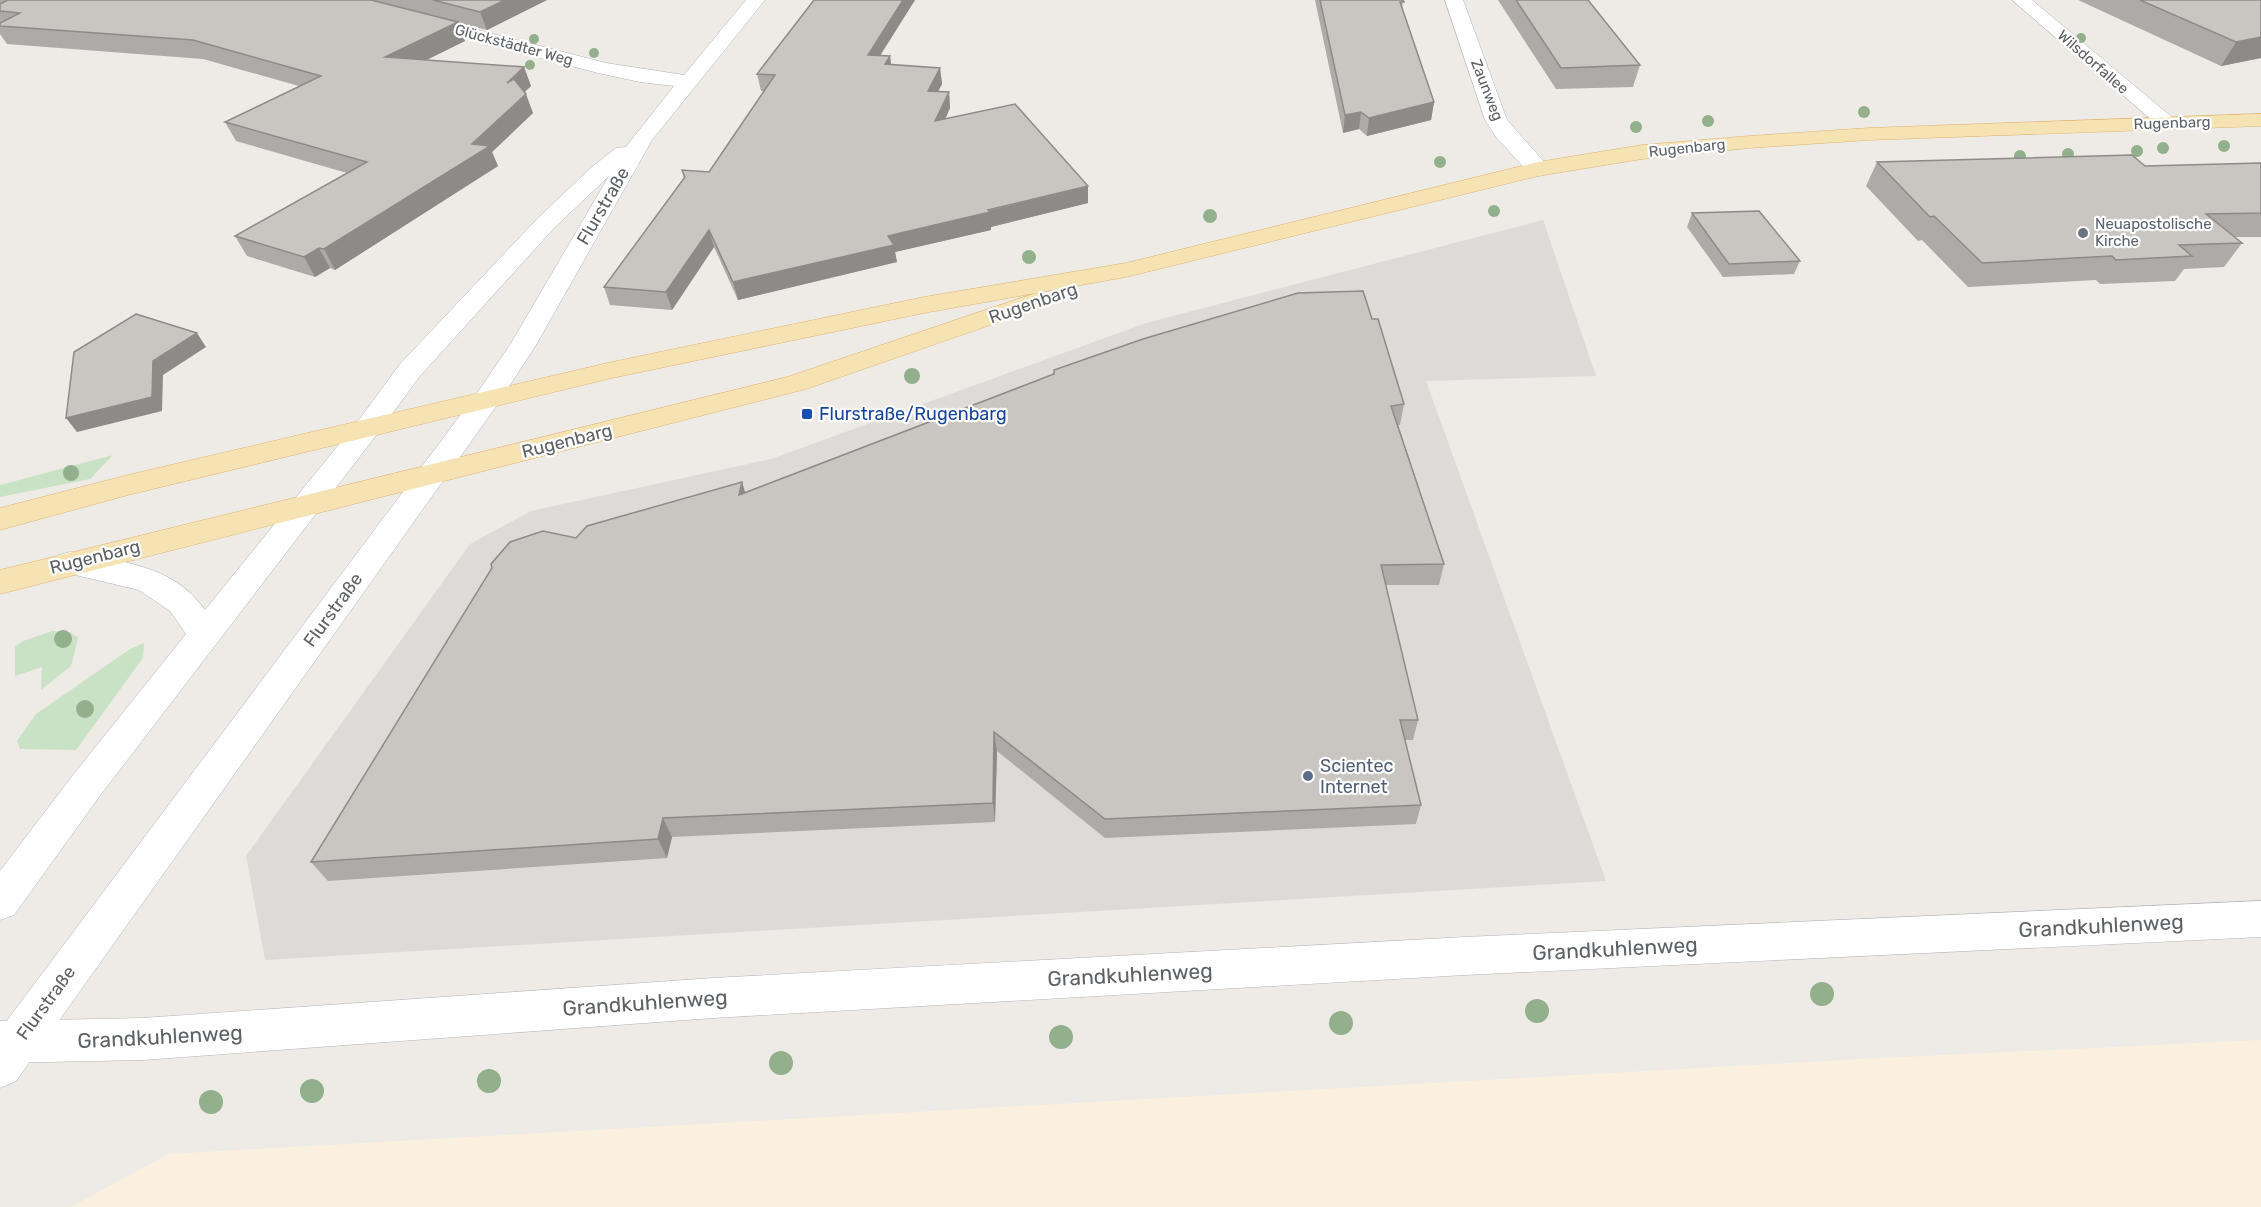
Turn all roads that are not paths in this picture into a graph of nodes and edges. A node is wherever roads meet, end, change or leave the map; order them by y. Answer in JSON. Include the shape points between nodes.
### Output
{"nodes":[{"id":1,"x":341,"y":0,"type":"edge"},
{"id":2,"x":756,"y":0,"type":"edge"},
{"id":3,"x":1454,"y":0,"type":"edge"},
{"id":4,"x":2021,"y":0,"type":"edge"},
{"id":5,"x":688,"y":81,"type":"junction"},
{"id":6,"x":2261,"y":120,"type":"edge"},
{"id":7,"x":2167,"y":123,"type":"junction"},
{"id":8,"x":642,"y":138,"type":"junction"},
{"id":9,"x":1538,"y":168,"type":"junction"},
{"id":10,"x":1126,"y":270,"type":"junction"},
{"id":11,"x":487,"y":399,"type":"junction"},
{"id":12,"x":367,"y":428,"type":"junction"},
{"id":13,"x":431,"y":475,"type":"junction"},
{"id":14,"x":306,"y":506,"type":"junction"},
{"id":15,"x":0,"y":519,"type":"edge"},
{"id":16,"x":70,"y":563,"type":"junction"},
{"id":17,"x":0,"y":582,"type":"edge"},
{"id":18,"x":204,"y":634,"type":"junction"},
{"id":19,"x":0,"y":902,"type":"edge"},
{"id":20,"x":2261,"y":919,"type":"edge"},
{"id":21,"x":6,"y":1050,"type":"edge"}],
"edges":[{"from":1,"to":5,"type":"street","name":"Glückstädter Weg","via":[[605,69]]},
{"from":2,"to":5,"type":"street","name":"Flurstraße"},
{"from":3,"to":9,"type":"street","name":"Zaunweg","via":[[1496,120]]},
{"from":4,"to":7,"type":"street","name":"Wilsdorfallee"},
{"from":5,"to":8,"type":"street","name":"Flurstraße"},
{"from":6,"to":7,"type":"main road","name":"Rugenbarg"},
{"from":7,"to":9,"type":"main road","name":"Rugenbarg","via":[[1749,142],[1642,152]]},
{"from":8,"to":11,"type":"street","name":"Flurstraße"},
{"from":8,"to":12,"type":"street","name":"Flurstraße","via":[[546,223],[410,370]]},
{"from":9,"to":10,"type":"main road","name":"Rugenbarg"},
{"from":10,"to":11,"type":"main road","name":"Rugenbarg","via":[[924,305]]},
{"from":10,"to":13,"type":"main road","name":"Rugenbarg","via":[[796,383]]},
{"from":11,"to":12,"type":"main road","name":"Rugenbarg"},
{"from":11,"to":13,"type":"street","name":"Flurstraße"},
{"from":12,"to":14,"type":"street","name":"Flurstraße"},
{"from":12,"to":15,"type":"main road","name":"Rugenbarg"},
{"from":13,"to":14,"type":"main road","name":"Rugenbarg"},
{"from":13,"to":21,"type":"street","name":"Flurstraße"},
{"from":14,"to":16,"type":"main road","name":"Rugenbarg"},
{"from":14,"to":18,"type":"street","name":"Flurstraße"},
{"from":16,"to":17,"type":"main road","name":"Rugenbarg"},
{"from":16,"to":18,"type":"street","via":[[149,580],[182,602]]},
{"from":18,"to":19,"type":"street","name":"Flurstraße"},
{"from":20,"to":21,"type":"street","name":"Grandkuhlenweg","via":[[1465,956],[724,998]]}]}
